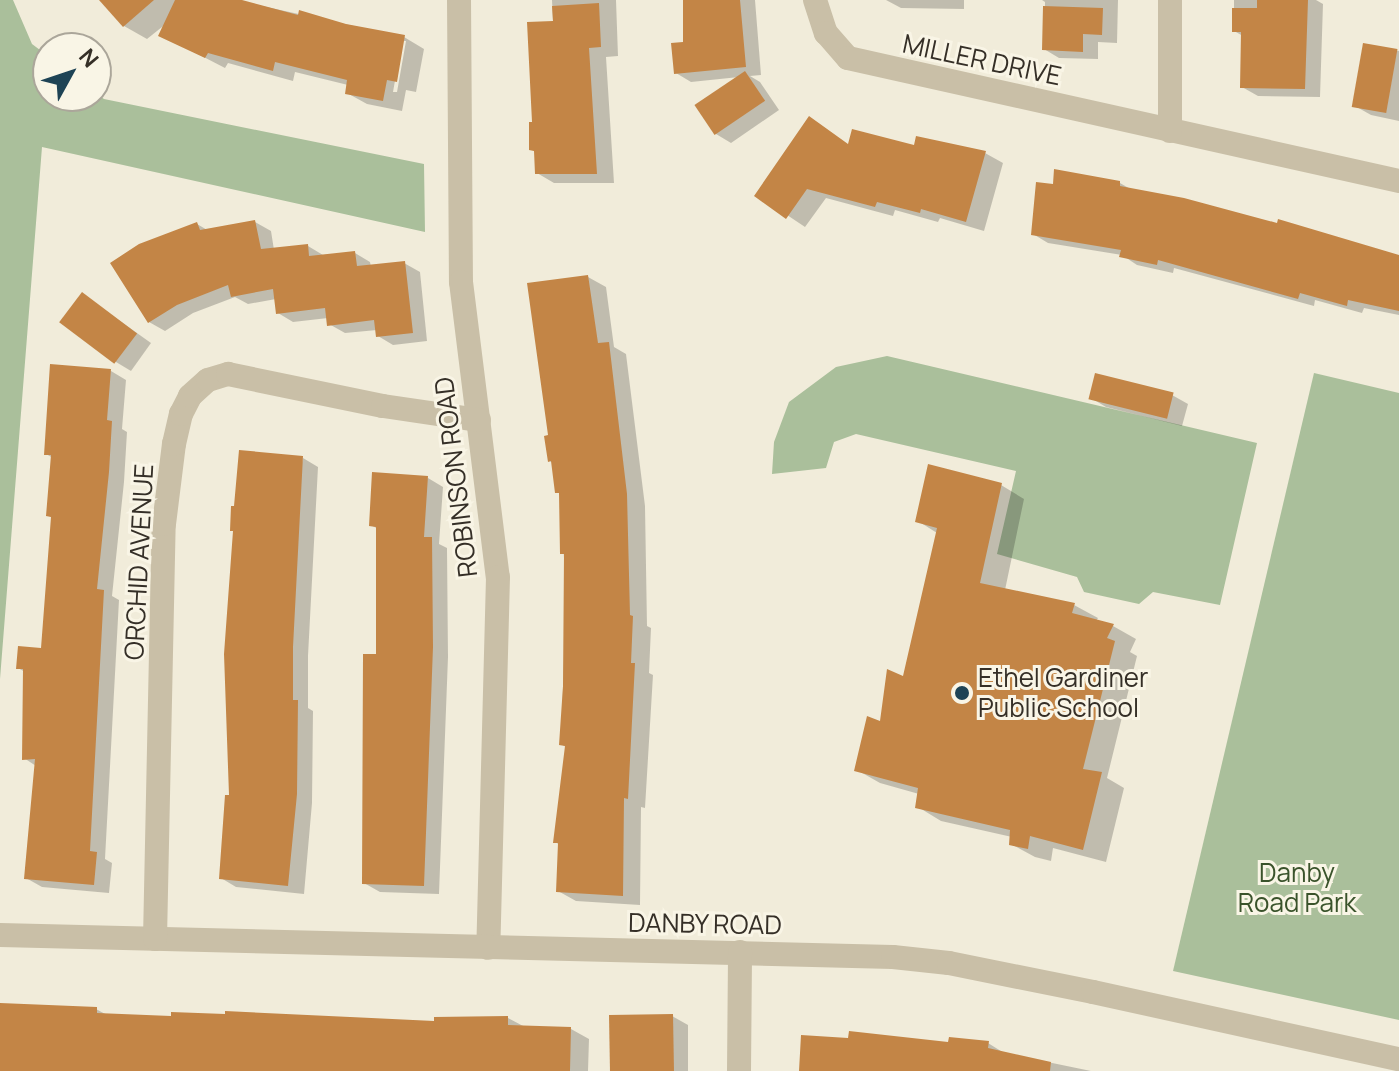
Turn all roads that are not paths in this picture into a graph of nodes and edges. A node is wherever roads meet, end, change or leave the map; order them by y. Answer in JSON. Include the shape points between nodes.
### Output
{"nodes":[{"id":1,"x":459,"y":0,"type":"edge"},
{"id":2,"x":815,"y":0,"type":"edge"},
{"id":3,"x":1170,"y":0,"type":"edge"},
{"id":4,"x":1170,"y":131,"type":"junction"},
{"id":5,"x":1399,"y":181,"type":"edge"},
{"id":6,"x":479,"y":420,"type":"junction"},
{"id":7,"x":0,"y":935,"type":"edge"},
{"id":8,"x":155,"y":939,"type":"junction"},
{"id":9,"x":488,"y":948,"type":"junction"},
{"id":10,"x":740,"y":952,"type":"junction"},
{"id":11,"x":1399,"y":1059,"type":"edge"},
{"id":12,"x":739,"y":1071,"type":"edge"}],
"edges":[{"from":1,"to":6,"type":"street","name":"ROBINSON ROAD","via":[[461,282]]},
{"from":2,"to":4,"type":"street","name":"MILLER DRIVE","via":[[826,33],[848,58]]},
{"from":3,"to":4,"type":"street"},
{"from":4,"to":5,"type":"street","name":"MILLER DRIVE"},
{"from":6,"to":8,"type":"street","name":"ORCHID AVENUE","via":[[228,374],[208,380],[190,396],[174,444],[164,524]]},
{"from":6,"to":9,"type":"street","name":"ROBINSON ROAD","via":[[498,577]]},
{"from":7,"to":8,"type":"street","name":"DANBY ROAD"},
{"from":8,"to":9,"type":"street","name":"DANBY ROAD"},
{"from":9,"to":10,"type":"street","name":"DANBY ROAD"},
{"from":10,"to":11,"type":"street","name":"DANBY ROAD","via":[[949,963]]},
{"from":10,"to":12,"type":"street"}]}
